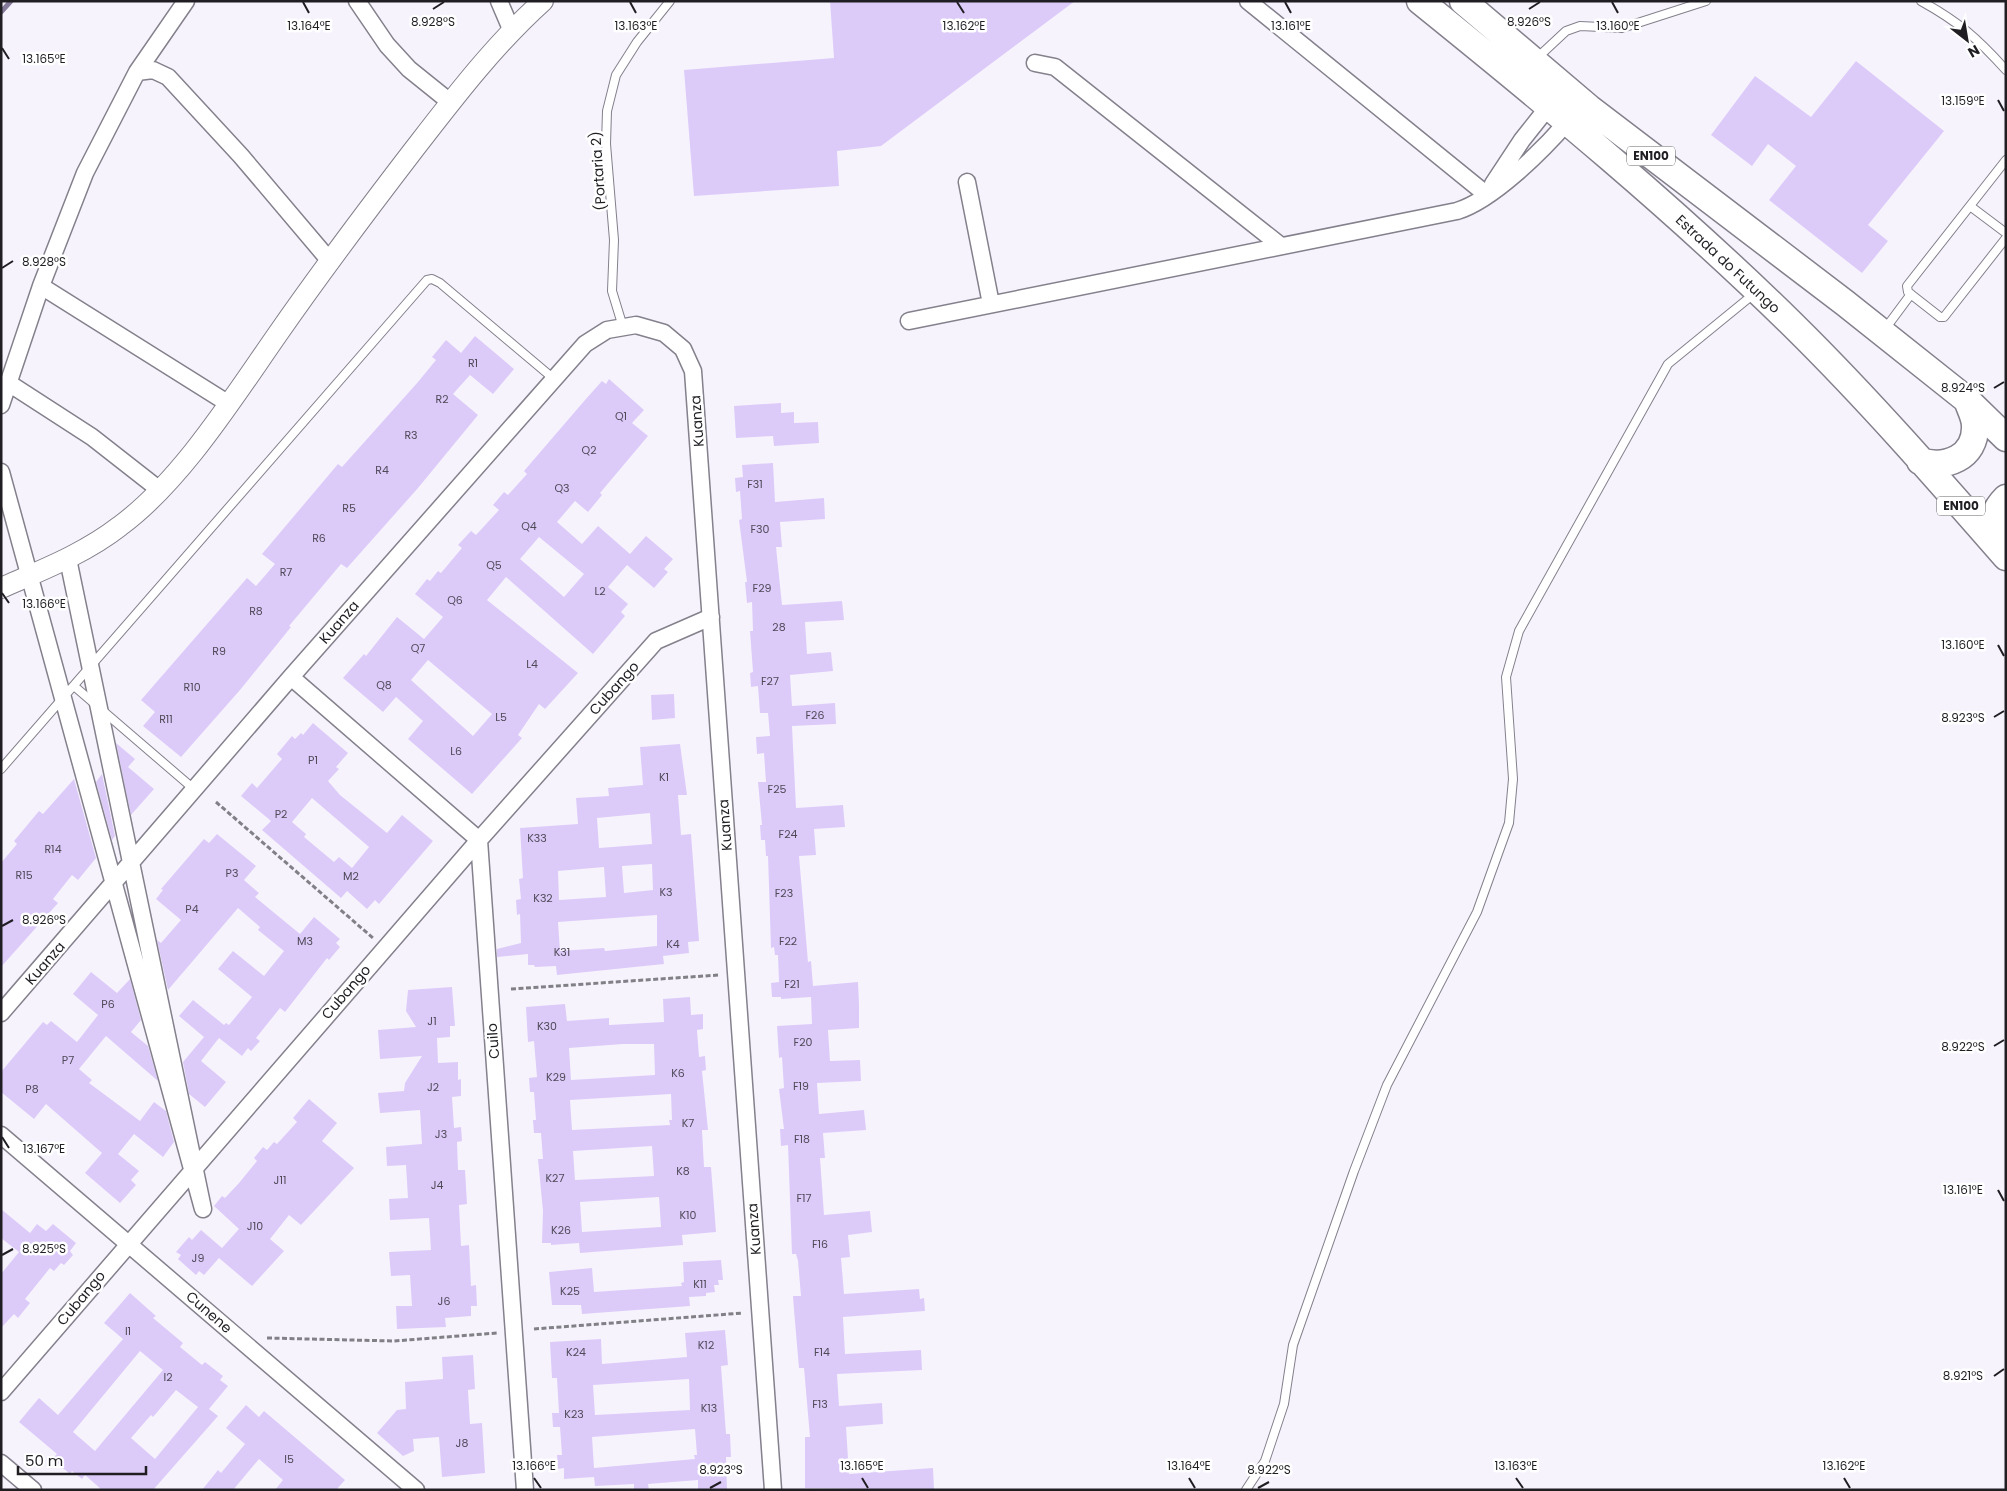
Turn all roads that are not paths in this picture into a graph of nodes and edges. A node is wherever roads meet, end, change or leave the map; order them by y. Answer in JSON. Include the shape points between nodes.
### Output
{"nodes":[{"id":1,"x":186,"y":1,"type":"edge"},
{"id":2,"x":357,"y":1,"type":"edge"},
{"id":3,"x":499,"y":1,"type":"edge"},
{"id":4,"x":542,"y":1,"type":"edge"},
{"id":5,"x":670,"y":1,"type":"edge"},
{"id":6,"x":1248,"y":1,"type":"edge"},
{"id":7,"x":1420,"y":1,"type":"edge"},
{"id":8,"x":1463,"y":1,"type":"edge"},
{"id":9,"x":1706,"y":1,"type":"edge"},
{"id":10,"x":1920,"y":1,"type":"edge"},
{"id":11,"x":511,"y":29,"type":"junction"},
{"id":12,"x":1534,"y":61,"type":"junction"},
{"id":13,"x":1035,"y":63,"type":"dead end"},
{"id":14,"x":2006,"y":70,"type":"edge"},
{"id":15,"x":138,"y":72,"type":"junction"},
{"id":16,"x":450,"y":102,"type":"junction"},
{"id":17,"x":1558,"y":113,"type":"junction"},
{"id":18,"x":2006,"y":160,"type":"edge"},
{"id":19,"x":967,"y":182,"type":"dead end"},
{"id":20,"x":1487,"y":195,"type":"junction"},
{"id":21,"x":1970,"y":206,"type":"junction"},
{"id":22,"x":2006,"y":233,"type":"edge"},
{"id":23,"x":2006,"y":238,"type":"edge"},
{"id":24,"x":1281,"y":246,"type":"junction"},
{"id":25,"x":329,"y":260,"type":"junction"},
{"id":26,"x":41,"y":286,"type":"junction"},
{"id":27,"x":1758,"y":291,"type":"junction"},
{"id":28,"x":1911,"y":294,"type":"junction"},
{"id":29,"x":991,"y":304,"type":"junction"},
{"id":30,"x":909,"y":321,"type":"dead end"},
{"id":31,"x":623,"y":327,"type":"junction"},
{"id":32,"x":1882,"y":332,"type":"junction"},
{"id":33,"x":554,"y":380,"type":"junction"},
{"id":34,"x":7,"y":382,"type":"junction"},
{"id":35,"x":1967,"y":400,"type":"junction"},
{"id":36,"x":1,"y":404,"type":"edge"},
{"id":37,"x":229,"y":404,"type":"junction"},
{"id":38,"x":2006,"y":438,"type":"edge"},
{"id":39,"x":1920,"y":461,"type":"junction"},
{"id":40,"x":1,"y":472,"type":"edge"},
{"id":41,"x":161,"y":491,"type":"junction"},
{"id":42,"x":2006,"y":498,"type":"edge"},
{"id":43,"x":2004,"y":554,"type":"edge"},
{"id":44,"x":68,"y":559,"type":"junction"},
{"id":45,"x":1,"y":588,"type":"edge"},
{"id":46,"x":711,"y":617,"type":"junction"},
{"id":47,"x":291,"y":677,"type":"junction"},
{"id":48,"x":74,"y":686,"type":"junction"},
{"id":49,"x":1,"y":769,"type":"edge"},
{"id":50,"x":188,"y":784,"type":"dead end"},
{"id":51,"x":479,"y":840,"type":"junction"},
{"id":52,"x":1,"y":1013,"type":"edge"},
{"id":53,"x":1,"y":1135,"type":"edge"},
{"id":54,"x":128,"y":1242,"type":"junction"},
{"id":55,"x":1,"y":1392,"type":"edge"},
{"id":56,"x":1,"y":1463,"type":"edge"},
{"id":57,"x":33,"y":1490,"type":"edge"},
{"id":58,"x":416,"y":1490,"type":"edge"},
{"id":59,"x":525,"y":1490,"type":"edge"},
{"id":60,"x":773,"y":1490,"type":"edge"},
{"id":61,"x":1246,"y":1490,"type":"edge"}],
"edges":[{"from":1,"to":15,"type":"street"},
{"from":2,"to":16,"type":"street","via":[[386,45]]},
{"from":3,"to":11,"type":"street"},
{"from":4,"to":11,"type":"street"},
{"from":5,"to":31,"type":"lane","name":"(Portaria 2)","via":[[616,75],[607,111],[606,144],[614,240],[612,290]]},
{"from":6,"to":20,"type":"street"},
{"from":7,"to":17,"type":"highway","name":"Estrada do Futungo","number":"EN100"},
{"from":8,"to":12,"type":"highway","number":"EN100"},
{"from":9,"to":12,"type":"lane","via":[[1622,28],[1573,28],[1553,41]]},
{"from":10,"to":14,"type":"lane","via":[[1973,35]]},
{"from":11,"to":16,"type":"street"},
{"from":12,"to":32,"type":"highway","number":"EN100","via":[[1589,108]]},
{"from":13,"to":24,"type":"street","via":[[1055,67]]},
{"from":15,"to":25,"type":"street","via":[[153,70],[168,77],[241,156]]},
{"from":15,"to":26,"type":"street","via":[[85,173]]},
{"from":16,"to":25,"type":"street"},
{"from":17,"to":20,"type":"street","via":[[1522,140]]},
{"from":17,"to":20,"type":"street","via":[[1538,155]]},
{"from":17,"to":27,"type":"highway","name":"Estrada do Futungo","number":"EN100","via":[[1679,217]]},
{"from":18,"to":21,"type":"lane"},
{"from":19,"to":29,"type":"street"},
{"from":20,"to":24,"type":"street","via":[[1468,208],[1457,211]]},
{"from":21,"to":22,"type":"lane"},
{"from":21,"to":28,"type":"lane","via":[[1907,286]]},
{"from":23,"to":28,"type":"lane","via":[[1944,316],[1940,317]]},
{"from":24,"to":29,"type":"street"},
{"from":25,"to":37,"type":"street"},
{"from":26,"to":34,"type":"street"},
{"from":26,"to":37,"type":"street"},
{"from":27,"to":39,"type":"highway","name":"Estrada do Futungo","number":"EN100","via":[[1831,363]]},
{"from":27,"to":61,"type":"lane","via":[[1668,364],[1519,631],[1506,677],[1513,779],[1509,823],[1477,912],[1387,1085],[1293,1345],[1284,1404],[1265,1461]]},
{"from":28,"to":32,"type":"lane"},
{"from":29,"to":30,"type":"street"},
{"from":31,"to":33,"type":"street","name":"Kuanza","via":[[607,330],[586,344]]},
{"from":31,"to":46,"type":"street","name":"Kuanza","via":[[636,325],[664,333],[683,349],[693,371]]},
{"from":32,"to":35,"type":"highway","number":"EN100"},
{"from":33,"to":47,"type":"street","name":"Kuanza"},
{"from":33,"to":48,"type":"lane","via":[[440,283],[426,280]]},
{"from":34,"to":36,"type":"street"},
{"from":34,"to":41,"type":"street","via":[[92,437]]},
{"from":35,"to":38,"type":"highway","number":"EN100"},
{"from":35,"to":39,"type":"highway","via":[[1975,427],[1967,451],[1945,464],[1932,465]]},
{"from":37,"to":41,"type":"street"},
{"from":39,"to":43,"type":"highway","name":"Estrada do Futungo","number":"EN100"},
{"from":40,"to":44,"type":"street","via":[[202,1210]]},
{"from":41,"to":44,"type":"street","via":[[120,527]]},
{"from":42,"to":43,"type":"highway","via":[[1998,508],[1992,529],[1994,540]]},
{"from":44,"to":45,"type":"street"},
{"from":46,"to":51,"type":"street","name":"Cubango","via":[[656,641]]},
{"from":46,"to":60,"type":"street","name":"Kuanza"},
{"from":47,"to":51,"type":"street"},
{"from":47,"to":52,"type":"street","name":"Kuanza"},
{"from":48,"to":49,"type":"lane"},
{"from":48,"to":50,"type":"lane"},
{"from":51,"to":54,"type":"street","name":"Cubango"},
{"from":51,"to":59,"type":"street","name":"Cuilo"},
{"from":53,"to":54,"type":"street","name":"Cunene"},
{"from":54,"to":55,"type":"street","name":"Cubango"},
{"from":54,"to":58,"type":"street","name":"Cunene"},
{"from":56,"to":57,"type":"street"}]}
